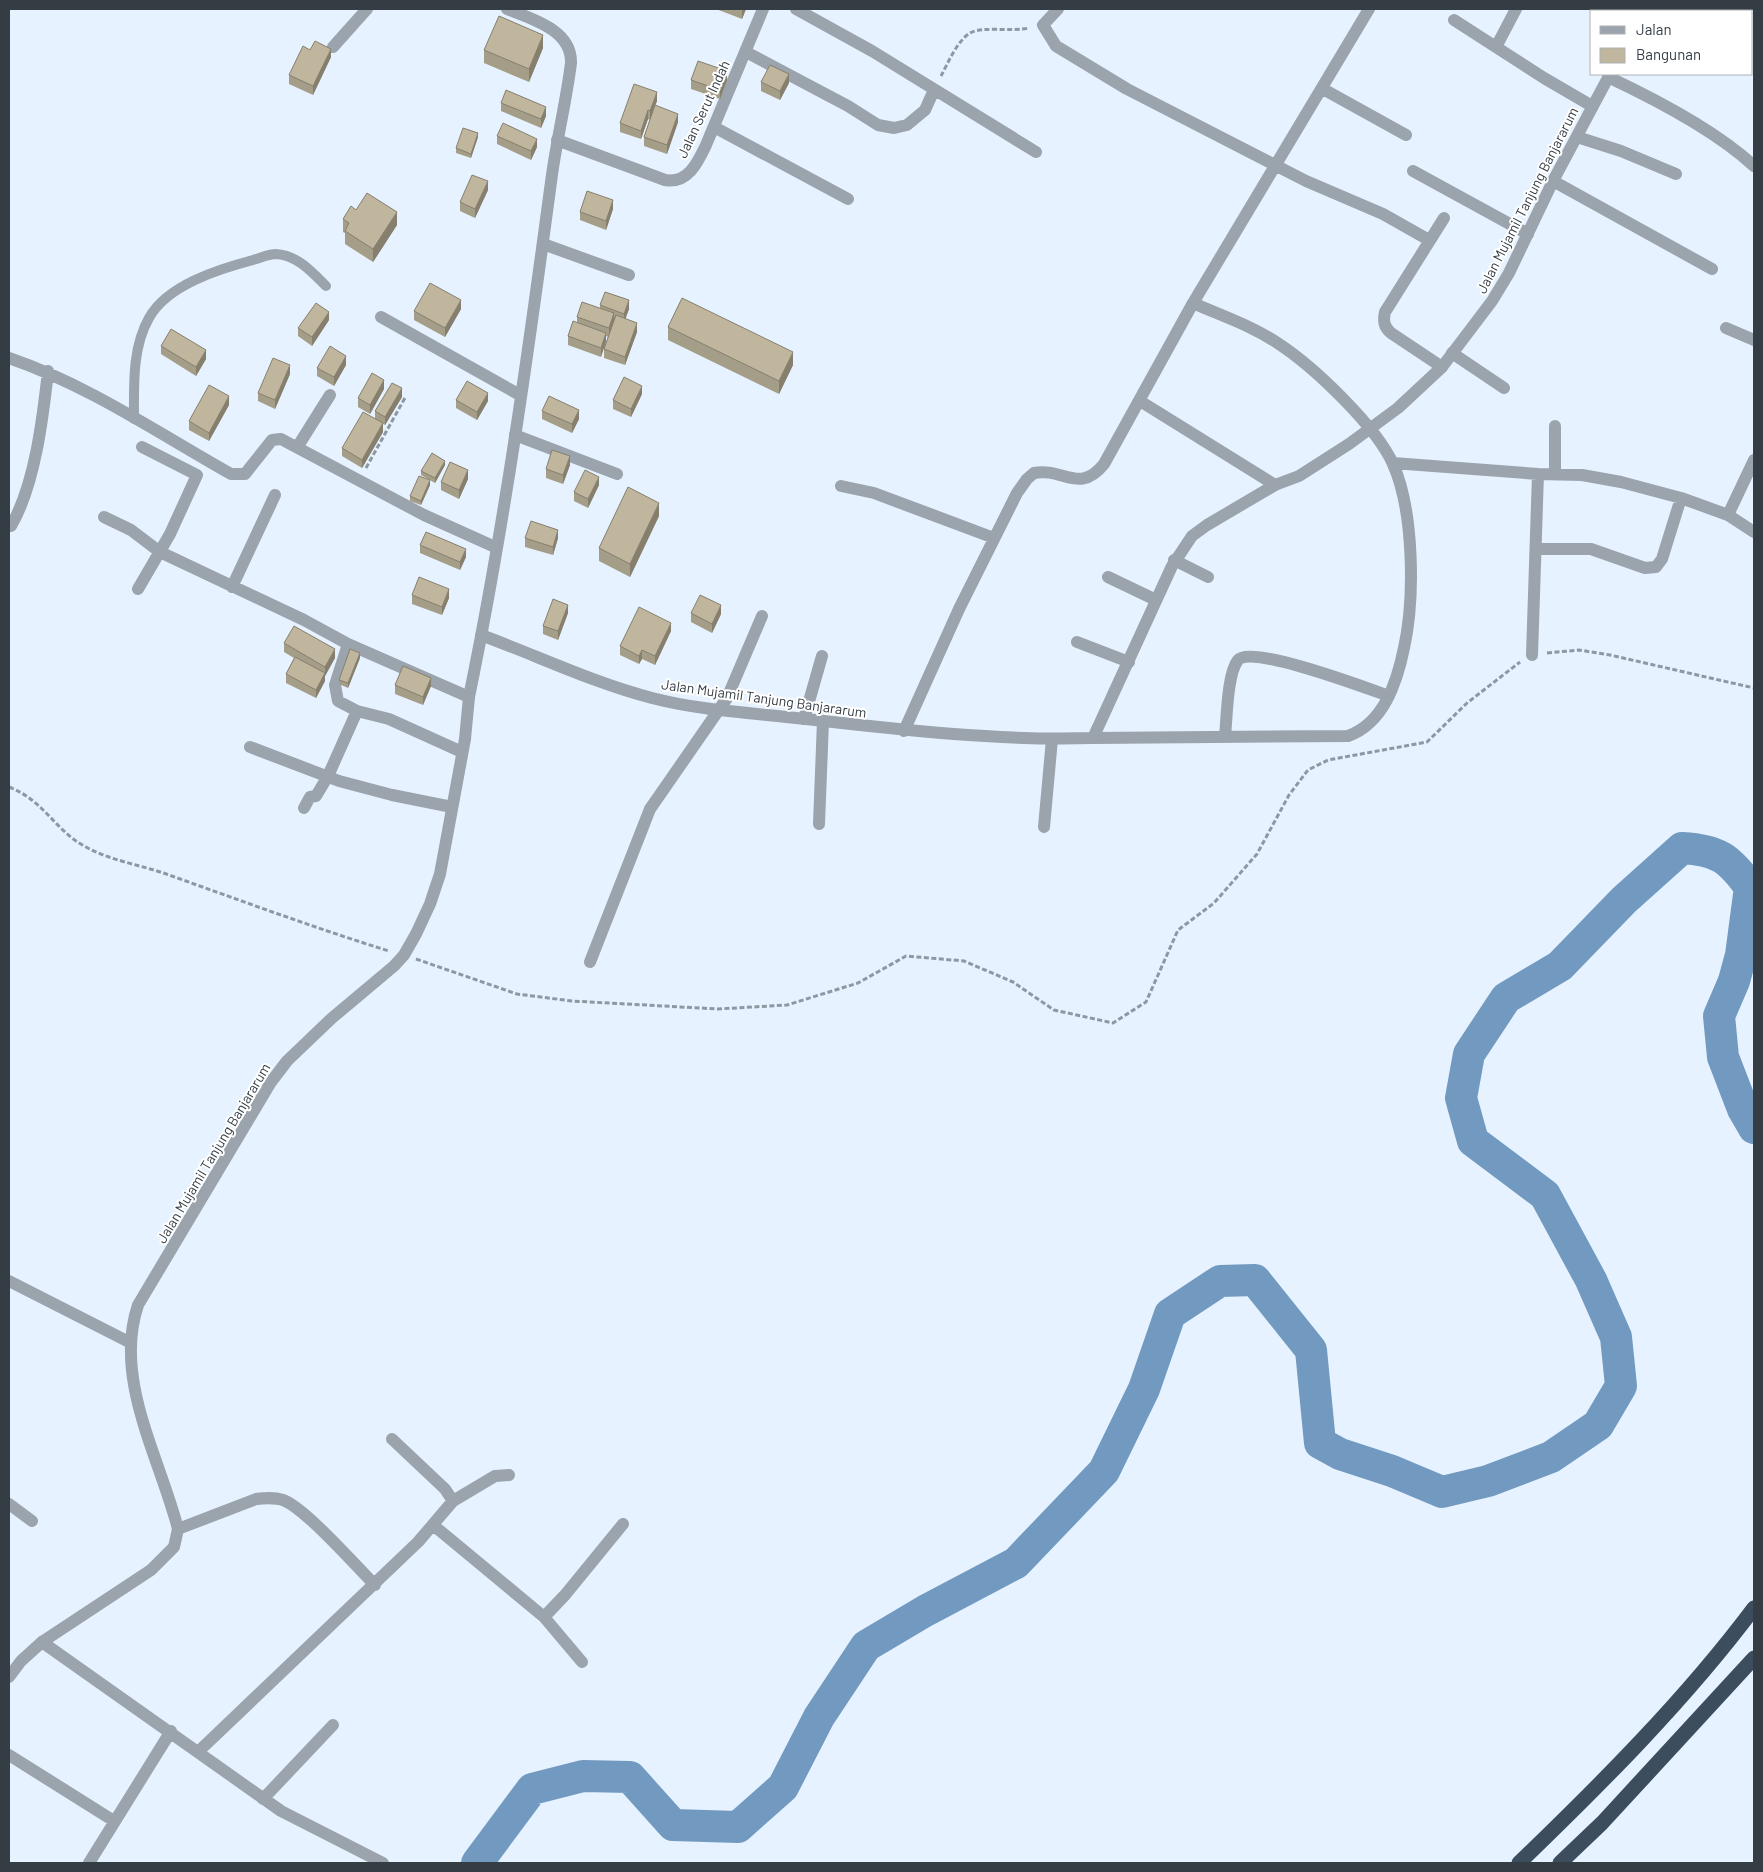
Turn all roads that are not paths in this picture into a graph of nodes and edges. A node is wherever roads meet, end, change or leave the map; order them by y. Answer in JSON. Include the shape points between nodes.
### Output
{"nodes":[{"id":1,"x":367,"y":9,"type":"edge"},
{"id":2,"x":507,"y":9,"type":"edge"},
{"id":3,"x":763,"y":9,"type":"edge"},
{"id":4,"x":796,"y":9,"type":"edge"},
{"id":5,"x":1058,"y":9,"type":"edge"},
{"id":6,"x":1369,"y":9,"type":"edge"},
{"id":7,"x":1516,"y":9,"type":"edge"},
{"id":8,"x":1454,"y":20,"type":"dead end"},
{"id":9,"x":333,"y":47,"type":"dead end"},
{"id":10,"x":1496,"y":47,"type":"junction"},
{"id":11,"x":746,"y":52,"type":"junction"},
{"id":12,"x":1609,"y":75,"type":"edge"},
{"id":13,"x":1323,"y":89,"type":"junction"},
{"id":14,"x":934,"y":90,"type":"junction"},
{"id":15,"x":1592,"y":106,"type":"junction"},
{"id":16,"x":714,"y":127,"type":"junction"},
{"id":17,"x":1406,"y":135,"type":"dead end"},
{"id":18,"x":1576,"y":137,"type":"junction"},
{"id":19,"x":557,"y":140,"type":"junction"},
{"id":20,"x":1036,"y":152,"type":"dead end"},
{"id":21,"x":1277,"y":166,"type":"junction"},
{"id":22,"x":1754,"y":166,"type":"edge"},
{"id":23,"x":1413,"y":171,"type":"dead end"},
{"id":24,"x":1676,"y":174,"type":"dead end"},
{"id":25,"x":1553,"y":181,"type":"junction"},
{"id":26,"x":848,"y":199,"type":"dead end"},
{"id":27,"x":1444,"y":218,"type":"dead end"},
{"id":28,"x":1528,"y":234,"type":"junction"},
{"id":29,"x":1429,"y":240,"type":"junction"},
{"id":30,"x":542,"y":244,"type":"junction"},
{"id":31,"x":1712,"y":270,"type":"dead end"},
{"id":32,"x":629,"y":275,"type":"dead end"},
{"id":33,"x":326,"y":286,"type":"dead end"},
{"id":34,"x":1193,"y":303,"type":"junction"},
{"id":35,"x":381,"y":318,"type":"dead end"},
{"id":36,"x":1726,"y":328,"type":"dead end"},
{"id":37,"x":1754,"y":340,"type":"edge"},
{"id":38,"x":1452,"y":353,"type":"junction"},
{"id":39,"x":9,"y":358,"type":"edge"},
{"id":40,"x":1442,"y":367,"type":"junction"},
{"id":41,"x":48,"y":371,"type":"junction"},
{"id":42,"x":1504,"y":388,"type":"dead end"},
{"id":43,"x":330,"y":395,"type":"dead end"},
{"id":44,"x":520,"y":395,"type":"junction"},
{"id":45,"x":1140,"y":401,"type":"junction"},
{"id":46,"x":134,"y":419,"type":"junction"},
{"id":47,"x":1555,"y":426,"type":"dead end"},
{"id":48,"x":1370,"y":427,"type":"junction"},
{"id":49,"x":515,"y":435,"type":"junction"},
{"id":50,"x":142,"y":446,"type":"dead end"},
{"id":51,"x":298,"y":446,"type":"junction"},
{"id":52,"x":1754,"y":460,"type":"edge"},
{"id":53,"x":1393,"y":464,"type":"junction"},
{"id":54,"x":617,"y":474,"type":"dead end"},
{"id":55,"x":1538,"y":474,"type":"junction"},
{"id":56,"x":1555,"y":474,"type":"junction"},
{"id":57,"x":1275,"y":485,"type":"junction"},
{"id":58,"x":841,"y":486,"type":"dead end"},
{"id":59,"x":275,"y":495,"type":"dead end"},
{"id":60,"x":1681,"y":498,"type":"junction"},
{"id":61,"x":1728,"y":515,"type":"junction"},
{"id":62,"x":104,"y":517,"type":"dead end"},
{"id":63,"x":11,"y":526,"type":"dead end"},
{"id":64,"x":1754,"y":532,"type":"edge"},
{"id":65,"x":994,"y":538,"type":"junction"},
{"id":66,"x":495,"y":547,"type":"junction"},
{"id":67,"x":1537,"y":549,"type":"junction"},
{"id":68,"x":160,"y":552,"type":"junction"},
{"id":69,"x":1174,"y":560,"type":"junction"},
{"id":70,"x":1108,"y":577,"type":"dead end"},
{"id":71,"x":1208,"y":577,"type":"dead end"},
{"id":72,"x":232,"y":587,"type":"junction"},
{"id":73,"x":138,"y":589,"type":"dead end"},
{"id":74,"x":1156,"y":600,"type":"junction"},
{"id":75,"x":762,"y":616,"type":"dead end"},
{"id":76,"x":481,"y":635,"type":"junction"},
{"id":77,"x":1076,"y":642,"type":"dead end"},
{"id":78,"x":348,"y":644,"type":"junction"},
{"id":79,"x":1532,"y":655,"type":"road end"},
{"id":80,"x":822,"y":656,"type":"dead end"},
{"id":81,"x":1129,"y":662,"type":"junction"},
{"id":82,"x":1389,"y":696,"type":"junction"},
{"id":83,"x":469,"y":697,"type":"junction"},
{"id":84,"x":717,"y":710,"type":"junction"},
{"id":85,"x":357,"y":711,"type":"junction"},
{"id":86,"x":804,"y":719,"type":"junction"},
{"id":87,"x":823,"y":721,"type":"junction"},
{"id":88,"x":904,"y":731,"type":"junction"},
{"id":89,"x":1225,"y":736,"type":"junction"},
{"id":90,"x":1093,"y":738,"type":"junction"},
{"id":91,"x":1052,"y":739,"type":"junction"},
{"id":92,"x":250,"y":747,"type":"dead end"},
{"id":93,"x":462,"y":752,"type":"junction"},
{"id":94,"x":328,"y":776,"type":"junction"},
{"id":95,"x":452,"y":806,"type":"junction"},
{"id":96,"x":304,"y":808,"type":"dead end"},
{"id":97,"x":819,"y":824,"type":"dead end"},
{"id":98,"x":1044,"y":827,"type":"dead end"},
{"id":99,"x":590,"y":962,"type":"dead end"},
{"id":100,"x":9,"y":1281,"type":"edge"},
{"id":101,"x":131,"y":1343,"type":"junction"},
{"id":102,"x":392,"y":1439,"type":"dead end"},
{"id":103,"x":509,"y":1475,"type":"dead end"},
{"id":104,"x":453,"y":1501,"type":"junction"},
{"id":105,"x":9,"y":1504,"type":"edge"},
{"id":106,"x":32,"y":1521,"type":"dead end"},
{"id":107,"x":623,"y":1524,"type":"dead end"},
{"id":108,"x":433,"y":1525,"type":"junction"},
{"id":109,"x":178,"y":1529,"type":"junction"},
{"id":110,"x":375,"y":1585,"type":"junction"},
{"id":111,"x":1754,"y":1608,"type":"edge"},
{"id":112,"x":544,"y":1617,"type":"junction"},
{"id":113,"x":42,"y":1642,"type":"junction"},
{"id":114,"x":1754,"y":1658,"type":"edge"},
{"id":115,"x":582,"y":1662,"type":"dead end"},
{"id":116,"x":9,"y":1677,"type":"edge"},
{"id":117,"x":333,"y":1725,"type":"dead end"},
{"id":118,"x":171,"y":1732,"type":"junction"},
{"id":119,"x":199,"y":1751,"type":"junction"},
{"id":120,"x":9,"y":1755,"type":"edge"},
{"id":121,"x":264,"y":1799,"type":"junction"},
{"id":122,"x":114,"y":1821,"type":"junction"},
{"id":123,"x":89,"y":1863,"type":"edge"},
{"id":124,"x":383,"y":1863,"type":"edge"},
{"id":125,"x":1519,"y":1863,"type":"edge"},
{"id":126,"x":1560,"y":1863,"type":"edge"}],
"edges":[{"from":1,"to":9,"type":"street"},
{"from":2,"to":19,"type":"street","via":[[558,34],[569,48],[570,71]]},
{"from":3,"to":11,"type":"street","name":"Jalan Serut Indah"},
{"from":4,"to":14,"type":"street"},
{"from":5,"to":21,"type":"street","via":[[1043,25],[1056,46],[1127,88]]},
{"from":6,"to":13,"type":"street"},
{"from":7,"to":10,"type":"street"},
{"from":8,"to":10,"type":"street"},
{"from":10,"to":15,"type":"street"},
{"from":11,"to":14,"type":"street","via":[[878,125],[894,128],[908,125],[925,110]]},
{"from":11,"to":16,"type":"street","name":"Jalan Serut Indah"},
{"from":12,"to":15,"type":"street","name":"Jalan Mujamil Tanjung Banjararum"},
{"from":12,"to":22,"type":"street","via":[[1723,141]]},
{"from":13,"to":17,"type":"street"},
{"from":13,"to":21,"type":"street"},
{"from":14,"to":20,"type":"street"},
{"from":15,"to":18,"type":"street","name":"Jalan Mujamil Tanjung Banjararum"},
{"from":16,"to":19,"type":"street","name":"Jalan Serut Indah","via":[[690,172],[675,181],[632,169]]},
{"from":16,"to":26,"type":"street"},
{"from":18,"to":24,"type":"street"},
{"from":18,"to":25,"type":"street","name":"Jalan Mujamil Tanjung Banjararum"},
{"from":19,"to":30,"type":"street"},
{"from":21,"to":29,"type":"street","via":[[1383,214]]},
{"from":21,"to":34,"type":"street"},
{"from":23,"to":28,"type":"street"},
{"from":25,"to":28,"type":"street","name":"Jalan Mujamil Tanjung Banjararum"},
{"from":25,"to":31,"type":"street"},
{"from":27,"to":29,"type":"street"},
{"from":28,"to":38,"type":"street","name":"Jalan Mujamil Tanjung Banjararum","via":[[1492,301]]},
{"from":29,"to":40,"type":"street","via":[[1383,320],[1386,330]]},
{"from":30,"to":32,"type":"street"},
{"from":30,"to":44,"type":"street"},
{"from":33,"to":46,"type":"lane","via":[[301,262],[275,254],[186,283],[156,307],[141,334],[134,377]]},
{"from":34,"to":45,"type":"street"},
{"from":34,"to":48,"type":"street","via":[[1278,343],[1306,364]]},
{"from":35,"to":44,"type":"street"},
{"from":36,"to":37,"type":"street"},
{"from":38,"to":40,"type":"street","name":"Jalan Mujamil Tanjung Banjararum"},
{"from":38,"to":42,"type":"street"},
{"from":39,"to":41,"type":"street"},
{"from":40,"to":48,"type":"street","name":"Jalan Mujamil Tanjung Banjararum","via":[[1398,408]]},
{"from":41,"to":46,"type":"street"},
{"from":41,"to":63,"type":"street","via":[[44,413],[33,461],[22,504]]},
{"from":43,"to":51,"type":"street"},
{"from":44,"to":49,"type":"street"},
{"from":45,"to":57,"type":"street"},
{"from":45,"to":65,"type":"street","via":[[1097,473],[1084,479],[1042,472],[1030,475]]},
{"from":46,"to":51,"type":"street","via":[[231,474],[245,474],[272,440],[282,439]]},
{"from":47,"to":56,"type":"street"},
{"from":48,"to":53,"type":"street"},
{"from":48,"to":57,"type":"street","name":"Jalan Mujamil Tanjung Banjararum","via":[[1299,476]]},
{"from":49,"to":54,"type":"street"},
{"from":49,"to":66,"type":"street"},
{"from":50,"to":68,"type":"street","via":[[196,475]]},
{"from":51,"to":66,"type":"street","via":[[424,515]]},
{"from":52,"to":61,"type":"street"},
{"from":53,"to":55,"type":"street"},
{"from":53,"to":82,"type":"street","via":[[1405,514],[1412,584],[1410,620]]},
{"from":55,"to":56,"type":"street"},
{"from":55,"to":67,"type":"street"},
{"from":56,"to":60,"type":"street","via":[[1621,482]]},
{"from":57,"to":69,"type":"street","name":"Jalan Mujamil Tanjung Banjararum","via":[[1198,530]]},
{"from":58,"to":65,"type":"street","via":[[874,493]]},
{"from":59,"to":72,"type":"street"},
{"from":60,"to":61,"type":"street"},
{"from":60,"to":67,"type":"street","via":[[1662,559],[1656,567],[1645,568],[1591,549]]},
{"from":61,"to":64,"type":"street"},
{"from":62,"to":68,"type":"street","via":[[131,530]]},
{"from":65,"to":88,"type":"street"},
{"from":66,"to":76,"type":"street"},
{"from":67,"to":79,"type":"street"},
{"from":68,"to":72,"type":"street"},
{"from":68,"to":73,"type":"street"},
{"from":69,"to":71,"type":"street"},
{"from":69,"to":74,"type":"street","name":"Jalan Mujamil Tanjung Banjararum"},
{"from":70,"to":74,"type":"street"},
{"from":72,"to":78,"type":"street"},
{"from":74,"to":81,"type":"street","name":"Jalan Mujamil Tanjung Banjararum"},
{"from":75,"to":84,"type":"street","via":[[727,698]]},
{"from":76,"to":83,"type":"street","name":"Jalan Mujamil Tanjung Banjararum"},
{"from":76,"to":84,"type":"street","name":"Jalan Mujamil Tanjung Banjararum","via":[[609,685],[653,698]]},
{"from":77,"to":81,"type":"street"},
{"from":78,"to":83,"type":"street"},
{"from":78,"to":85,"type":"street","via":[[335,690],[338,701]]},
{"from":80,"to":86,"type":"street"},
{"from":81,"to":90,"type":"street","name":"Jalan Mujamil Tanjung Banjararum"},
{"from":82,"to":89,"type":"street","via":[[1368,726],[1348,736]]},
{"from":82,"to":89,"type":"street","via":[[1311,670],[1266,658],[1244,657],[1233,671]]},
{"from":83,"to":93,"type":"street","name":"Jalan Mujamil Tanjung Banjararum"},
{"from":84,"to":86,"type":"street","name":"Jalan Mujamil Tanjung Banjararum"},
{"from":84,"to":99,"type":"street","via":[[650,809]]},
{"from":85,"to":93,"type":"street","via":[[389,719]]},
{"from":85,"to":94,"type":"street"},
{"from":86,"to":87,"type":"street","name":"Jalan Mujamil Tanjung Banjararum"},
{"from":87,"to":88,"type":"street","name":"Jalan Mujamil Tanjung Banjararum"},
{"from":87,"to":97,"type":"street"},
{"from":88,"to":91,"type":"street","name":"Jalan Mujamil Tanjung Banjararum"},
{"from":89,"to":90,"type":"street"},
{"from":90,"to":91,"type":"street","name":"Jalan Mujamil Tanjung Banjararum"},
{"from":91,"to":98,"type":"street"},
{"from":92,"to":94,"type":"street"},
{"from":93,"to":95,"type":"street","name":"Jalan Mujamil Tanjung Banjararum"},
{"from":94,"to":95,"type":"street","via":[[392,795]]},
{"from":94,"to":96,"type":"street"},
{"from":95,"to":101,"type":"street","name":"Jalan Mujamil Tanjung Banjararum","via":[[440,874],[430,904],[406,952],[380,979],[305,1043],[271,1082],[150,1283],[135,1315]]},
{"from":100,"to":101,"type":"street"},
{"from":101,"to":109,"type":"street","name":"Jalan Mujamil Tanjung Banjararum","via":[[135,1385]]},
{"from":102,"to":104,"type":"street","via":[[439,1483]]},
{"from":103,"to":104,"type":"street","via":[[495,1476]]},
{"from":104,"to":108,"type":"street"},
{"from":105,"to":106,"type":"street"},
{"from":107,"to":112,"type":"street","via":[[566,1595]]},
{"from":108,"to":110,"type":"street"},
{"from":108,"to":112,"type":"street"},
{"from":109,"to":110,"type":"street","via":[[256,1499],[284,1500],[309,1519]]},
{"from":109,"to":113,"type":"street","via":[[174,1547],[151,1570]]},
{"from":110,"to":119,"type":"street"},
{"from":111,"to":125,"type":"highway","via":[[1675,1704]]},
{"from":112,"to":115,"type":"street"},
{"from":113,"to":116,"type":"street","via":[[21,1660]]},
{"from":113,"to":118,"type":"street"},
{"from":114,"to":126,"type":"highway","via":[[1602,1823]]},
{"from":117,"to":121,"type":"street"},
{"from":118,"to":119,"type":"street"},
{"from":118,"to":122,"type":"street"},
{"from":119,"to":121,"type":"street"},
{"from":120,"to":122,"type":"street"},
{"from":121,"to":124,"type":"street","via":[[336,1841]]},
{"from":122,"to":123,"type":"street"}]}
